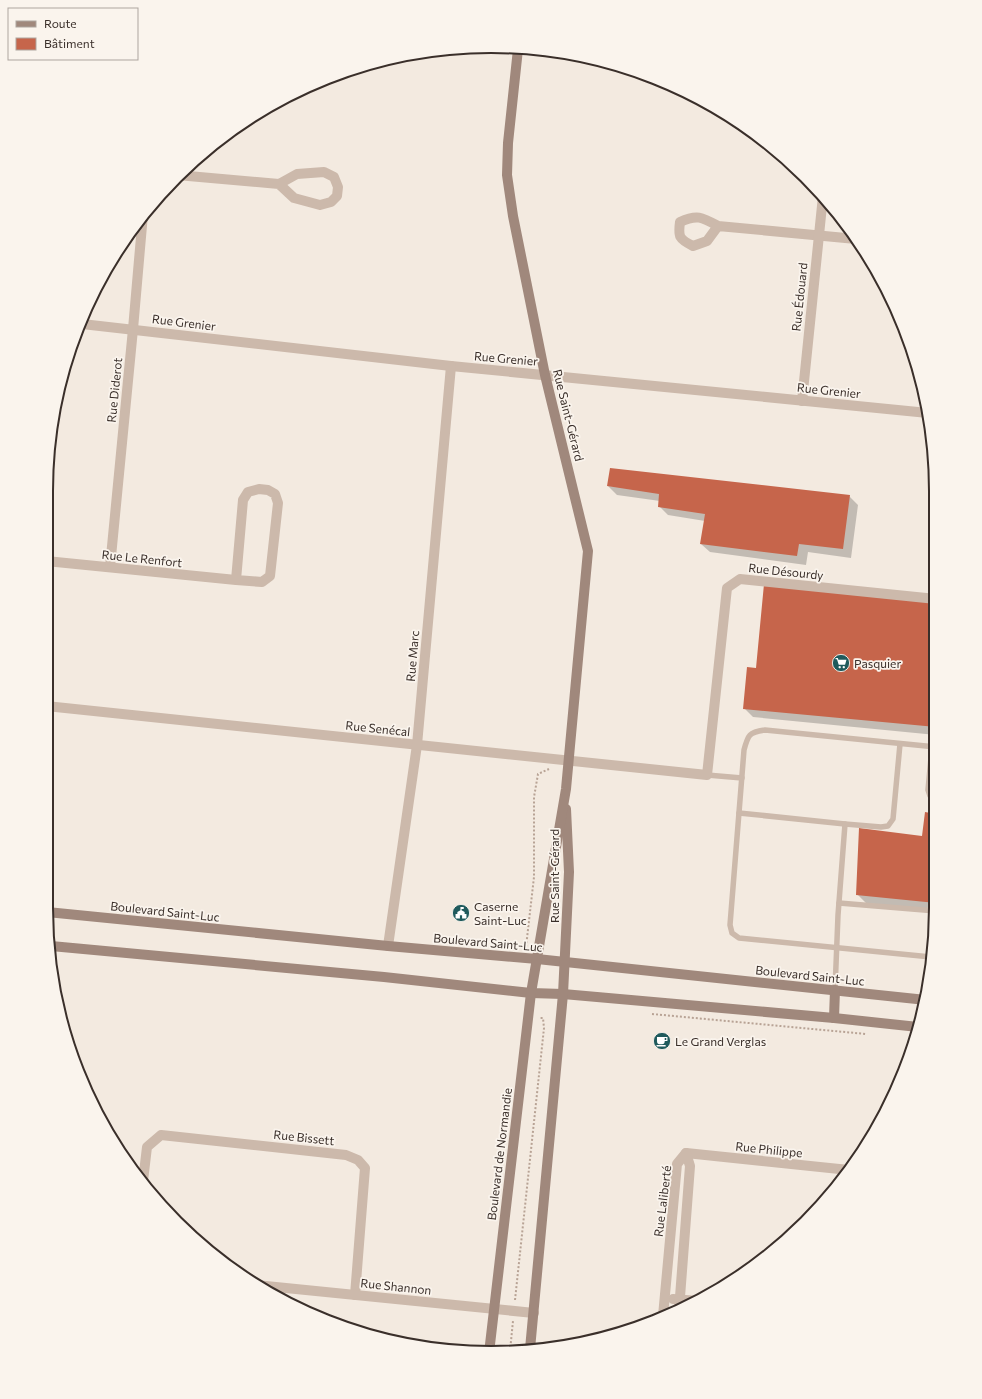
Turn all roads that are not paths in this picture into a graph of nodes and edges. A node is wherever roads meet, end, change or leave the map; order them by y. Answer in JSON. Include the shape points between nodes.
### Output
{"nodes":[{"id":1,"x":517,"y":54,"type":"edge"},
{"id":2,"x":187,"y":176,"type":"edge"},
{"id":3,"x":279,"y":184,"type":"junction"},
{"id":4,"x":822,"y":205,"type":"edge"},
{"id":5,"x":718,"y":226,"type":"dead end"},
{"id":6,"x":142,"y":227,"type":"edge"},
{"id":7,"x":819,"y":236,"type":"junction"},
{"id":8,"x":848,"y":238,"type":"edge"},
{"id":9,"x":86,"y":324,"type":"edge"},
{"id":10,"x":133,"y":329,"type":"junction"},
{"id":11,"x":451,"y":366,"type":"junction"},
{"id":12,"x":546,"y":375,"type":"junction"},
{"id":13,"x":802,"y":401,"type":"junction"},
{"id":14,"x":922,"y":412,"type":"edge"},
{"id":15,"x":53,"y":562,"type":"edge"},
{"id":16,"x":110,"y":568,"type":"junction"},
{"id":17,"x":236,"y":580,"type":"junction"},
{"id":18,"x":929,"y":598,"type":"edge"},
{"id":19,"x":53,"y":707,"type":"edge"},
{"id":20,"x":900,"y":744,"type":"junction"},
{"id":21,"x":417,"y":745,"type":"junction"},
{"id":22,"x":929,"y":747,"type":"edge"},
{"id":23,"x":569,"y":761,"type":"junction"},
{"id":24,"x":706,"y":775,"type":"junction"},
{"id":25,"x":742,"y":778,"type":"junction"},
{"id":26,"x":929,"y":783,"type":"edge"},
{"id":27,"x":566,"y":789,"type":"junction"},
{"id":28,"x":929,"y":793,"type":"edge"},
{"id":29,"x":739,"y":813,"type":"junction"},
{"id":30,"x":845,"y":824,"type":"junction"},
{"id":31,"x":838,"y":903,"type":"junction"},
{"id":32,"x":929,"y":910,"type":"edge"},
{"id":33,"x":53,"y":913,"type":"edge"},
{"id":34,"x":55,"y":946,"type":"edge"},
{"id":35,"x":388,"y":946,"type":"junction"},
{"id":36,"x":836,"y":948,"type":"junction"},
{"id":37,"x":926,"y":957,"type":"edge"},
{"id":38,"x":537,"y":959,"type":"junction"},
{"id":39,"x":565,"y":963,"type":"junction"},
{"id":40,"x":835,"y":990,"type":"junction"},
{"id":41,"x":531,"y":993,"type":"junction"},
{"id":42,"x":563,"y":994,"type":"junction"},
{"id":43,"x":919,"y":999,"type":"edge"},
{"id":44,"x":834,"y":1018,"type":"junction"},
{"id":45,"x":912,"y":1026,"type":"edge"},
{"id":46,"x":686,"y":1153,"type":"junction"},
{"id":47,"x":842,"y":1169,"type":"edge"},
{"id":48,"x":144,"y":1175,"type":"edge"},
{"id":49,"x":271,"y":1287,"type":"edge"},
{"id":50,"x":355,"y":1295,"type":"junction"},
{"id":51,"x":665,"y":1298,"type":"junction"},
{"id":52,"x":679,"y":1300,"type":"junction"},
{"id":53,"x":686,"y":1301,"type":"edge"},
{"id":54,"x":679,"y":1304,"type":"edge"},
{"id":55,"x":494,"y":1309,"type":"junction"},
{"id":56,"x":663,"y":1311,"type":"edge"},
{"id":57,"x":534,"y":1313,"type":"junction"},
{"id":58,"x":531,"y":1344,"type":"edge"},
{"id":59,"x":490,"y":1346,"type":"edge"}],
"edges":[{"from":1,"to":12,"type":"street","name":"Rue Saint-Gérard","via":[[507,175],[512,216]]},
{"from":2,"to":3,"type":"street"},
{"from":3,"to":3,"type":"street","via":[[294,198],[320,205],[331,202],[338,187],[334,177],[324,172],[297,174]]},
{"from":4,"to":7,"type":"street","name":"Rue Édouard"},
{"from":5,"to":7,"type":"street"},
{"from":6,"to":10,"type":"street","name":"Rue Diderot"},
{"from":7,"to":8,"type":"street"},
{"from":7,"to":13,"type":"street","name":"Rue Édouard"},
{"from":9,"to":10,"type":"street","name":"Rue Grenier"},
{"from":10,"to":11,"type":"street","name":"Rue Grenier"},
{"from":10,"to":16,"type":"street","name":"Rue Diderot"},
{"from":11,"to":12,"type":"street","name":"Rue Grenier"},
{"from":11,"to":21,"type":"street","name":"Rue Marc"},
{"from":12,"to":13,"type":"street","name":"Rue Grenier"},
{"from":12,"to":23,"type":"street","name":"Rue Saint-Gérard","via":[[588,551]]},
{"from":13,"to":14,"type":"street","name":"Rue Grenier"},
{"from":15,"to":16,"type":"street","name":"Rue Le Renfort"},
{"from":16,"to":17,"type":"street","name":"Rue Le Renfort"},
{"from":17,"to":17,"type":"street","name":"Rue Le Renfort","via":[[262,582],[270,576],[278,503],[275,494],[268,490],[259,488],[248,492],[243,500]]},
{"from":18,"to":24,"type":"street","name":"Rue Désourdy","via":[[740,579],[727,588]]},
{"from":19,"to":21,"type":"street","name":"Rue Senécal"},
{"from":20,"to":22,"type":"lane"},
{"from":20,"to":25,"type":"lane","via":[[764,730],[754,732],[747,739],[744,750]]},
{"from":20,"to":30,"type":"lane","via":[[893,819],[888,826],[881,827]]},
{"from":21,"to":23,"type":"street","name":"Rue Senécal"},
{"from":21,"to":35,"type":"street","name":"Rue Marc"},
{"from":23,"to":24,"type":"street","name":"Rue Senécal"},
{"from":23,"to":27,"type":"street","name":"Rue Saint-Gérard"},
{"from":24,"to":25,"type":"lane"},
{"from":25,"to":29,"type":"lane"},
{"from":26,"to":28,"type":"lane"},
{"from":27,"to":38,"type":"street","name":"Rue Saint-Gérard"},
{"from":27,"to":39,"type":"street","name":"Rue Saint-Gérard","via":[[569,872]]},
{"from":29,"to":30,"type":"lane"},
{"from":29,"to":36,"type":"lane","via":[[730,926],[732,933],[738,938]]},
{"from":30,"to":31,"type":"lane"},
{"from":31,"to":32,"type":"lane"},
{"from":31,"to":36,"type":"lane"},
{"from":33,"to":35,"type":"street","name":"Boulevard Saint-Luc"},
{"from":34,"to":41,"type":"street"},
{"from":35,"to":38,"type":"street","name":"Boulevard Saint-Luc"},
{"from":36,"to":37,"type":"lane"},
{"from":36,"to":40,"type":"lane"},
{"from":38,"to":39,"type":"street","name":"Boulevard Saint-Luc"},
{"from":38,"to":41,"type":"street","name":"Boulevard de Normandie"},
{"from":39,"to":40,"type":"street","name":"Boulevard Saint-Luc"},
{"from":39,"to":42,"type":"street"},
{"from":40,"to":43,"type":"street","name":"Boulevard Saint-Luc"},
{"from":40,"to":44,"type":"street"},
{"from":41,"to":42,"type":"street"},
{"from":41,"to":55,"type":"street","name":"Boulevard de Normandie"},
{"from":42,"to":44,"type":"street"},
{"from":42,"to":57,"type":"street"},
{"from":44,"to":45,"type":"street"},
{"from":46,"to":47,"type":"street","name":"Rue Philippe"},
{"from":46,"to":51,"type":"street","name":"Rue Laliberté","via":[[677,1164]]},
{"from":46,"to":52,"type":"street","name":"Rue Laliberté","via":[[690,1166]]},
{"from":48,"to":50,"type":"street","name":"Rue Bissett","via":[[147,1147],[161,1135],[346,1155],[358,1160],[365,1168]]},
{"from":49,"to":50,"type":"street","name":"Rue Shannon"},
{"from":50,"to":55,"type":"street","name":"Rue Shannon"},
{"from":51,"to":52,"type":"street"},
{"from":51,"to":56,"type":"street","name":"Rue Laliberté"},
{"from":52,"to":53,"type":"street"},
{"from":52,"to":54,"type":"street","name":"Rue Laliberté"},
{"from":55,"to":57,"type":"street","name":"Rue Shannon"},
{"from":55,"to":59,"type":"street","name":"Boulevard de Normandie"},
{"from":57,"to":58,"type":"street"}]}
